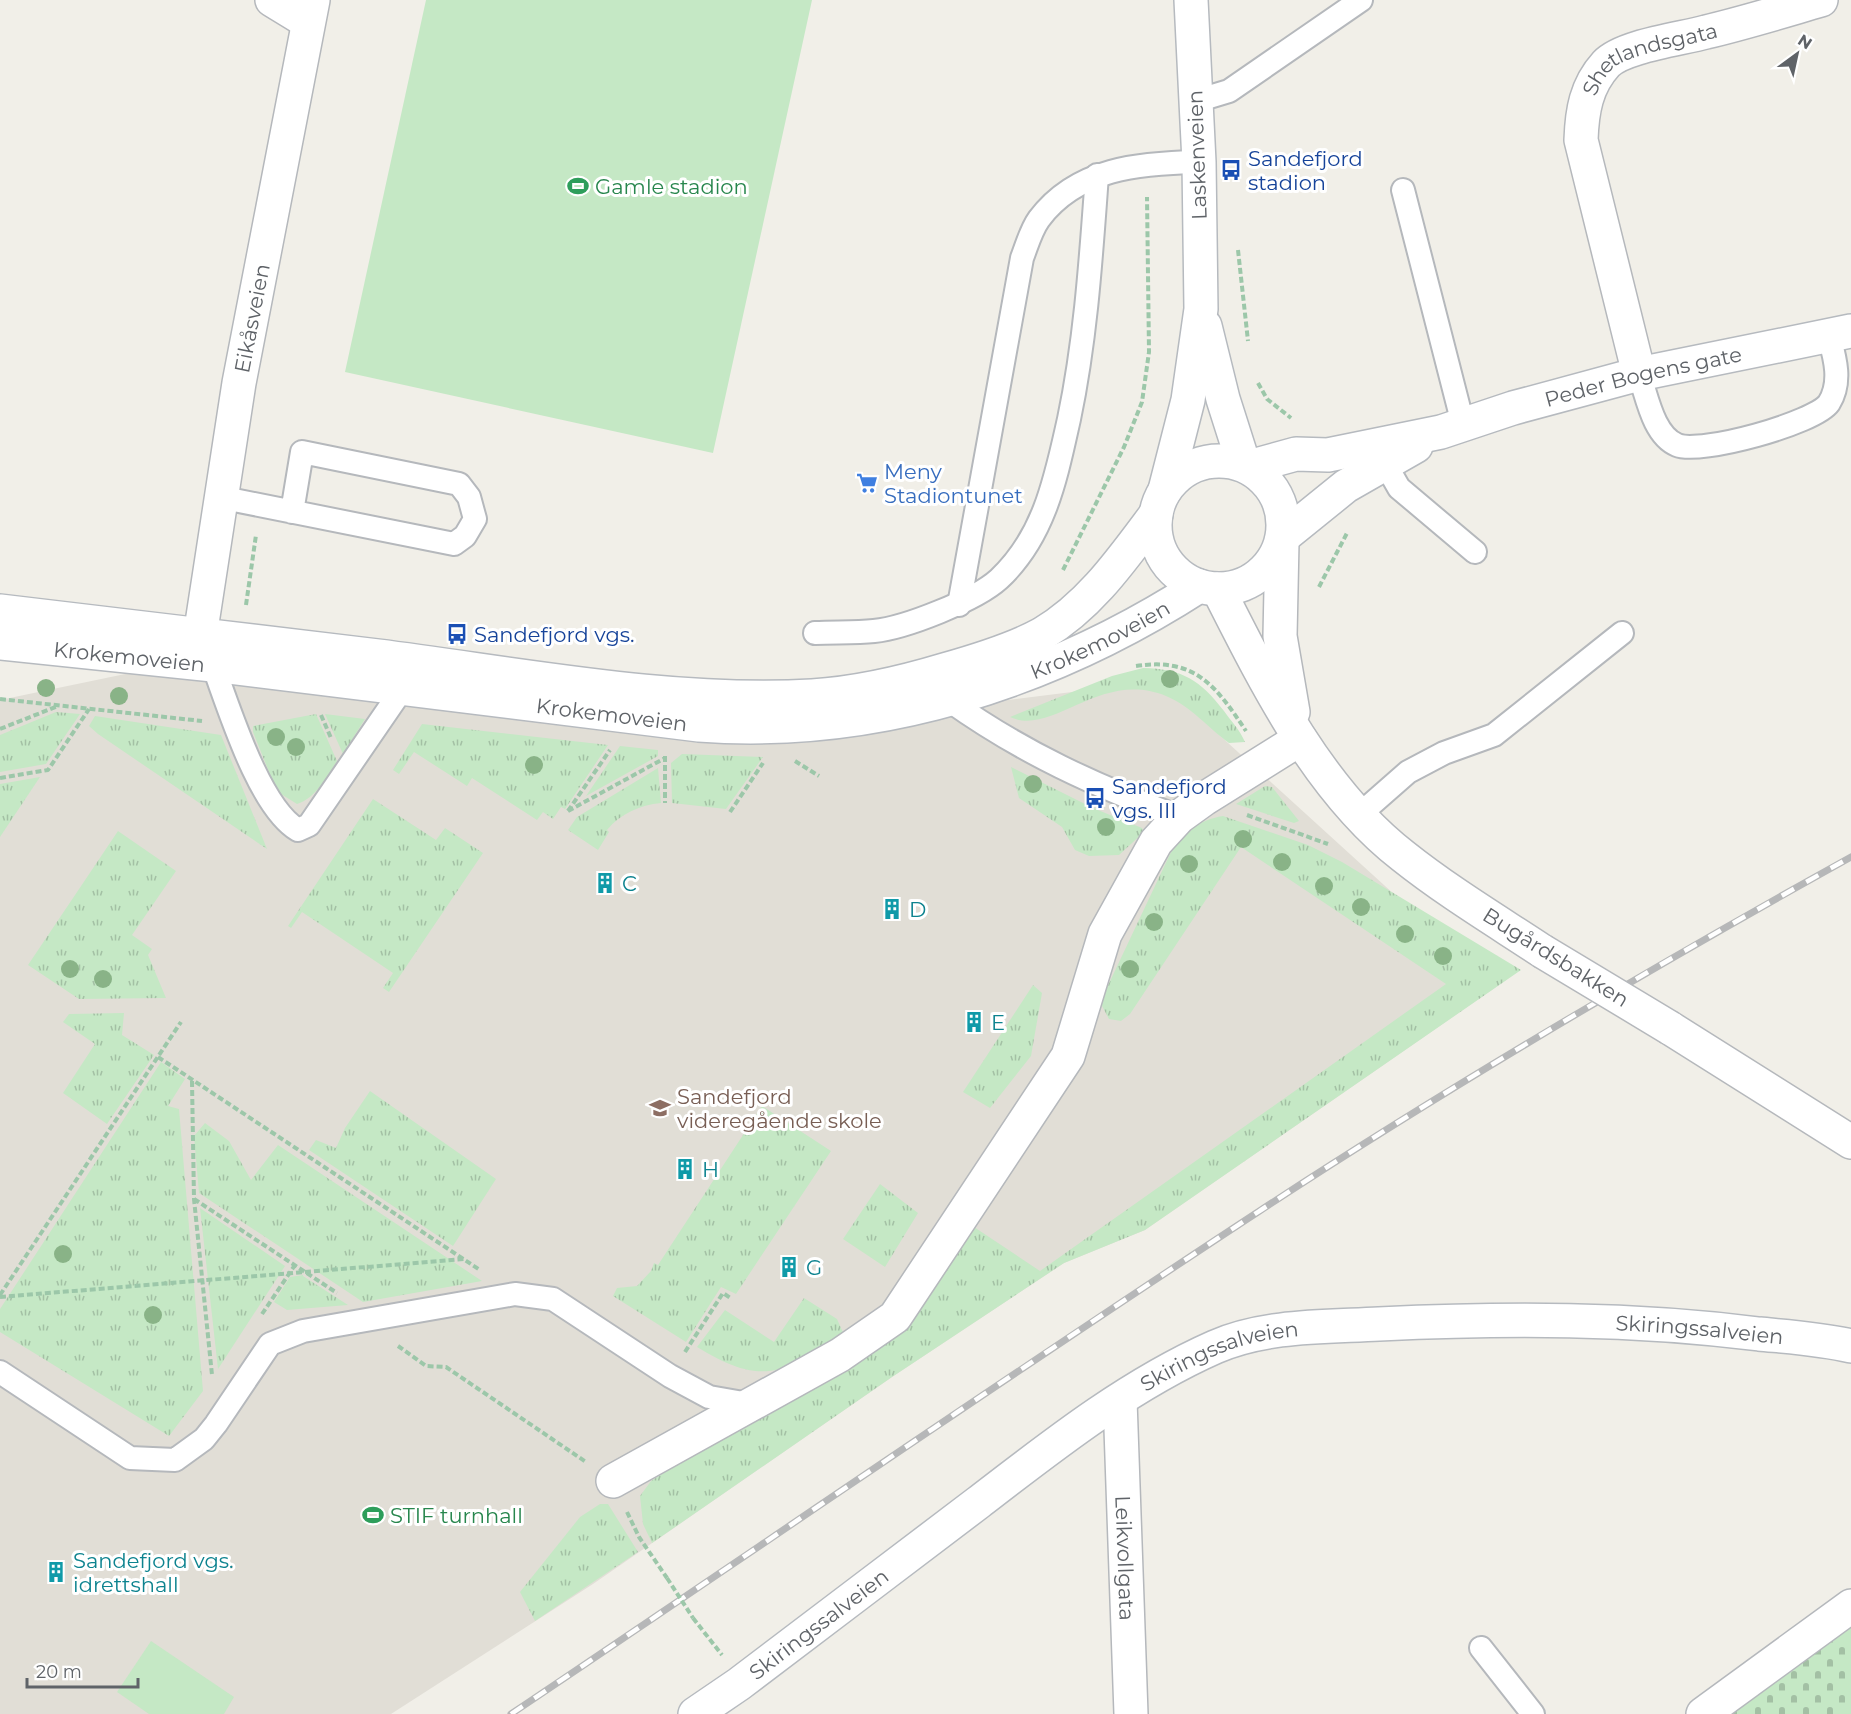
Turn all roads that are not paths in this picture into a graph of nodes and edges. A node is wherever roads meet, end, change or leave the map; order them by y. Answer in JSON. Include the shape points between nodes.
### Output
{"nodes":[{"id":1,"x":272,"y":0,"type":"edge"},
{"id":2,"x":1191,"y":0,"type":"edge"},
{"id":3,"x":1361,"y":0,"type":"edge"},
{"id":4,"x":1821,"y":0,"type":"edge"},
{"id":5,"x":1764,"y":8,"type":"edge"},
{"id":6,"x":310,"y":11,"type":"edge"},
{"id":7,"x":1196,"y":101,"type":"junction"},
{"id":8,"x":1198,"y":162,"type":"junction"},
{"id":9,"x":1097,"y":175,"type":"junction"},
{"id":10,"x":1403,"y":190,"type":"dead end"},
{"id":11,"x":1201,"y":309,"type":"junction"},
{"id":12,"x":1840,"y":334,"type":"edge"},
{"id":13,"x":1639,"y":374,"type":"junction"},
{"id":14,"x":1452,"y":428,"type":"junction"},
{"id":15,"x":1380,"y":454,"type":"junction"},
{"id":16,"x":1246,"y":466,"type":"junction"},
{"id":17,"x":219,"y":497,"type":"junction"},
{"id":18,"x":1160,"y":502,"type":"junction"},
{"id":19,"x":292,"y":512,"type":"junction"},
{"id":20,"x":1282,"y":540,"type":"junction"},
{"id":21,"x":1475,"y":552,"type":"dead end"},
{"id":22,"x":1208,"y":587,"type":"junction"},
{"id":23,"x":959,"y":605,"type":"junction"},
{"id":24,"x":0,"y":611,"type":"edge"},
{"id":25,"x":815,"y":633,"type":"dead end"},
{"id":26,"x":1622,"y":633,"type":"dead end"},
{"id":27,"x":0,"y":643,"type":"edge"},
{"id":28,"x":206,"y":651,"type":"junction"},
{"id":29,"x":403,"y":688,"type":"junction"},
{"id":30,"x":950,"y":701,"type":"junction"},
{"id":31,"x":1298,"y":735,"type":"junction"},
{"id":32,"x":1191,"y":808,"type":"junction"},
{"id":33,"x":1359,"y":815,"type":"junction"},
{"id":34,"x":1851,"y":1142,"type":"edge"},
{"id":35,"x":1851,"y":1346,"type":"edge"},
{"id":36,"x":0,"y":1372,"type":"edge"},
{"id":37,"x":1120,"y":1400,"type":"junction"},
{"id":38,"x":749,"y":1404,"type":"junction"},
{"id":39,"x":614,"y":1481,"type":"road end"},
{"id":40,"x":1851,"y":1606,"type":"edge"},
{"id":41,"x":1481,"y":1648,"type":"dead end"},
{"id":42,"x":695,"y":1714,"type":"edge"},
{"id":43,"x":1131,"y":1714,"type":"edge"},
{"id":44,"x":1533,"y":1714,"type":"edge"},
{"id":45,"x":1703,"y":1714,"type":"edge"}],
"edges":[{"from":1,"to":6,"type":"main road"},
{"from":2,"to":7,"type":"main road","name":"Laskenveien"},
{"from":3,"to":7,"type":"lane","via":[[1230,91]]},
{"from":4,"to":5,"type":"main road","name":"Shetlandsgata"},
{"from":5,"to":13,"type":"main road","name":"Shetlandsgata","via":[[1644,46],[1608,62],[1585,101],[1581,140]]},
{"from":6,"to":17,"type":"main road","name":"Eikåsveien"},
{"from":7,"to":8,"type":"main road","name":"Laskenveien"},
{"from":8,"to":9,"type":"lane","via":[[1146,163]]},
{"from":8,"to":11,"type":"main road","name":"Laskenveien"},
{"from":9,"to":23,"type":"lane","via":[[1060,196],[1038,221],[1022,258]]},
{"from":9,"to":23,"type":"lane","via":[[1080,366],[1054,486],[1037,529],[1018,558],[998,580]]},
{"from":10,"to":14,"type":"lane"},
{"from":11,"to":16,"type":"main road","name":"Laskenveien","via":[[1222,399]]},
{"from":11,"to":18,"type":"main road","name":"Laskenveien","via":[[1188,400]]},
{"from":12,"to":13,"type":"main road","name":"Peder Bogens gate"},
{"from":12,"to":13,"type":"lane","via":[[1835,389],[1828,404],[1804,421],[1702,449],[1677,445],[1660,432]]},
{"from":13,"to":14,"type":"main road","name":"Peder Bogens gate"},
{"from":14,"to":15,"type":"main road","name":"Peder Bogens gate"},
{"from":15,"to":16,"type":"main road","name":"Peder Bogens gate","via":[[1296,454]]},
{"from":15,"to":20,"type":"main road","name":"Peder Bogens gate"},
{"from":15,"to":21,"type":"lane","via":[[1399,488]]},
{"from":16,"to":18,"type":"main road","via":[[1206,461],[1182,472]]},
{"from":16,"to":20,"type":"main road","via":[[1267,480],[1279,498]]},
{"from":17,"to":19,"type":"lane"},
{"from":17,"to":28,"type":"main road","name":"Eikåsveien"},
{"from":18,"to":22,"type":"main road","via":[[1157,540],[1168,563],[1182,577]]},
{"from":18,"to":28,"type":"main road","name":"Krokemoveien","via":[[1101,584],[1077,609],[1041,634],[970,663],[895,684],[814,696],[677,694],[299,646]]},
{"from":19,"to":19,"type":"lane","via":[[454,544],[465,536],[474,519],[470,496],[459,484],[302,452]]},
{"from":20,"to":22,"type":"main road","via":[[1272,562],[1245,585]]},
{"from":20,"to":31,"type":"main road","name":"Bugårdsbakken","via":[[1280,636]]},
{"from":22,"to":30,"type":"main road","name":"Krokemoveien","via":[[1072,656]]},
{"from":22,"to":31,"type":"main road","name":"Bugårdsbakken"},
{"from":23,"to":25,"type":"lane","via":[[876,631]]},
{"from":24,"to":28,"type":"main road","name":"Krokemoveien"},
{"from":26,"to":33,"type":"lane","via":[[1494,735],[1443,753],[1408,772]]},
{"from":27,"to":28,"type":"main road","name":"Krokemoveien"},
{"from":28,"to":29,"type":"main road","name":"Krokemoveien"},
{"from":28,"to":29,"type":"lane","via":[[272,805],[286,823],[298,830],[309,825]]},
{"from":29,"to":30,"type":"main road","name":"Krokemoveien","via":[[744,728],[816,724]]},
{"from":30,"to":32,"type":"lane","via":[[1058,768]]},
{"from":31,"to":32,"type":"main road"},
{"from":31,"to":33,"type":"main road","name":"Bugårdsbakken"},
{"from":32,"to":38,"type":"main road","via":[[1156,842],[1105,934],[1068,1056],[895,1317],[840,1355]]},
{"from":33,"to":34,"type":"main road","name":"Bugårdsbakken","bridge":true,"via":[[1401,855],[1542,951]]},
{"from":35,"to":37,"type":"main road","name":"Skiringssalveien","via":[[1623,1320],[1482,1319],[1301,1329],[1261,1333],[1215,1347]]},
{"from":36,"to":38,"type":"lane","via":[[130,1458],[175,1460],[204,1438],[270,1344],[286,1336],[515,1294],[553,1299],[709,1397]]},
{"from":37,"to":42,"type":"main road","name":"Skiringssalveien","via":[[1052,1446]]},
{"from":37,"to":43,"type":"main road","name":"Leikvollgata"},
{"from":38,"to":39,"type":"main road"},
{"from":40,"to":45,"type":"main road"},
{"from":41,"to":44,"type":"lane"}]}
